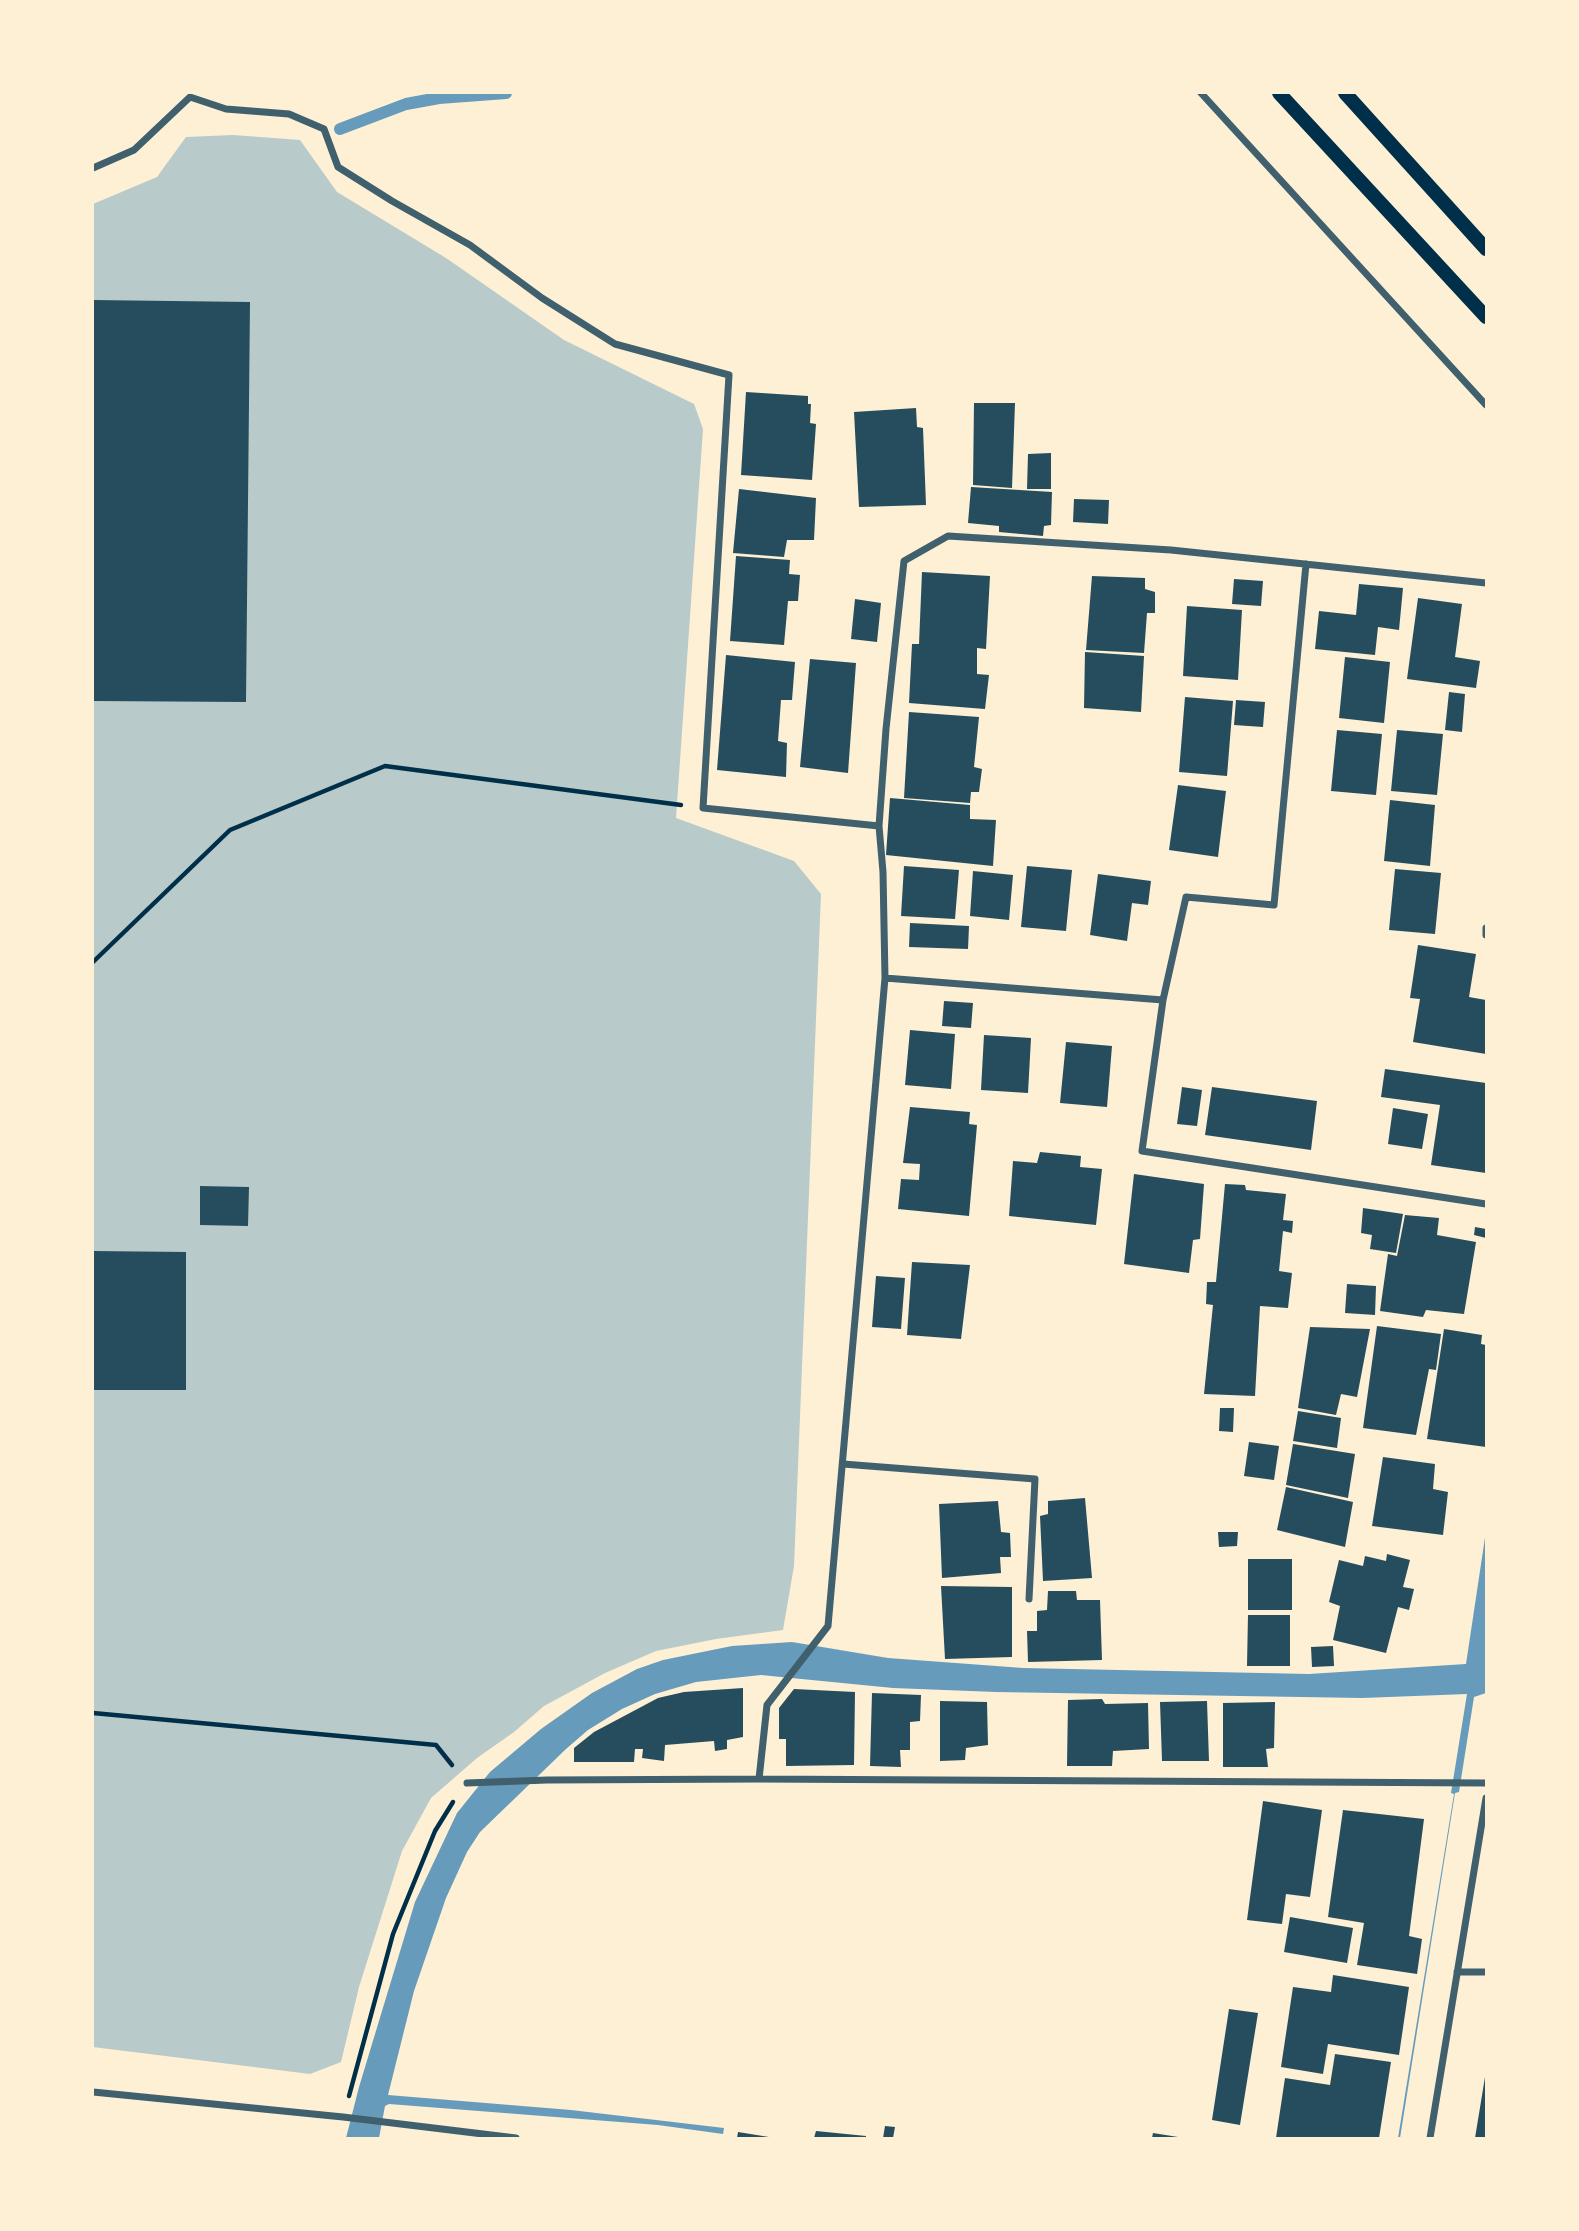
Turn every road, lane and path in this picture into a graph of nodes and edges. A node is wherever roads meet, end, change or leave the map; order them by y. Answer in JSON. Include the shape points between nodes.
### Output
{"nodes":[{"id":1,"x":1201,"y":93,"type":"edge"},
{"id":2,"x":1279,"y":93,"type":"edge"},
{"id":3,"x":1345,"y":93,"type":"edge"},
{"id":4,"x":93,"y":168,"type":"edge"},
{"id":5,"x":1486,"y":249,"type":"edge"},
{"id":6,"x":1486,"y":317,"type":"edge"},
{"id":7,"x":1486,"y":405,"type":"edge"},
{"id":8,"x":1306,"y":564,"type":"junction"},
{"id":9,"x":1486,"y":583,"type":"edge"},
{"id":10,"x":703,"y":808,"type":"junction"},
{"id":11,"x":878,"y":826,"type":"junction"},
{"id":12,"x":1486,"y":928,"type":"edge"},
{"id":13,"x":1486,"y":935,"type":"edge"},
{"id":14,"x":93,"y":962,"type":"edge"},
{"id":15,"x":885,"y":978,"type":"junction"},
{"id":16,"x":1163,"y":1000,"type":"junction"},
{"id":17,"x":1486,"y":1204,"type":"edge"},
{"id":18,"x":843,"y":1464,"type":"junction"},
{"id":19,"x":1029,"y":1599,"type":"dead end"},
{"id":20,"x":93,"y":1713,"type":"edge"},
{"id":21,"x":759,"y":1779,"type":"junction"},
{"id":22,"x":467,"y":1783,"type":"junction"},
{"id":23,"x":1486,"y":1783,"type":"edge"},
{"id":24,"x":1486,"y":1798,"type":"edge"},
{"id":25,"x":1457,"y":1972,"type":"junction"},
{"id":26,"x":1486,"y":1972,"type":"edge"},
{"id":27,"x":93,"y":2092,"type":"edge"},
{"id":28,"x":343,"y":2117,"type":"junction"},
{"id":29,"x":516,"y":2138,"type":"edge"},
{"id":30,"x":1430,"y":2138,"type":"edge"}],
"edges":[{"from":1,"to":7,"type":"street"},
{"from":2,"to":6,"type":"main road"},
{"from":3,"to":5,"type":"main road"},
{"from":4,"to":10,"type":"street","via":[[134,150],[190,97],[226,109],[289,114],[324,129],[338,167],[470,245],[615,344],[729,375]]},
{"from":8,"to":9,"type":"street"},
{"from":8,"to":11,"type":"street","via":[[948,536],[904,561]]},
{"from":8,"to":16,"type":"street","via":[[1274,905],[1186,897]]},
{"from":10,"to":11,"type":"street"},
{"from":10,"to":14,"type":"path","via":[[385,766],[230,830]]},
{"from":11,"to":15,"type":"street"},
{"from":12,"to":13,"type":"street"},
{"from":15,"to":16,"type":"street"},
{"from":15,"to":18,"type":"street"},
{"from":16,"to":17,"type":"street","via":[[1142,1151]]},
{"from":18,"to":19,"type":"street","via":[[1035,1479]]},
{"from":18,"to":21,"type":"street","via":[[828,1626],[767,1705]]},
{"from":20,"to":22,"type":"path","via":[[436,1745]]},
{"from":21,"to":22,"type":"street"},
{"from":21,"to":23,"type":"street"},
{"from":22,"to":28,"type":"path","via":[[435,1832],[393,1934]]},
{"from":24,"to":25,"type":"street"},
{"from":25,"to":26,"type":"street"},
{"from":25,"to":30,"type":"street"},
{"from":27,"to":28,"type":"street"},
{"from":28,"to":29,"type":"street"}]}
